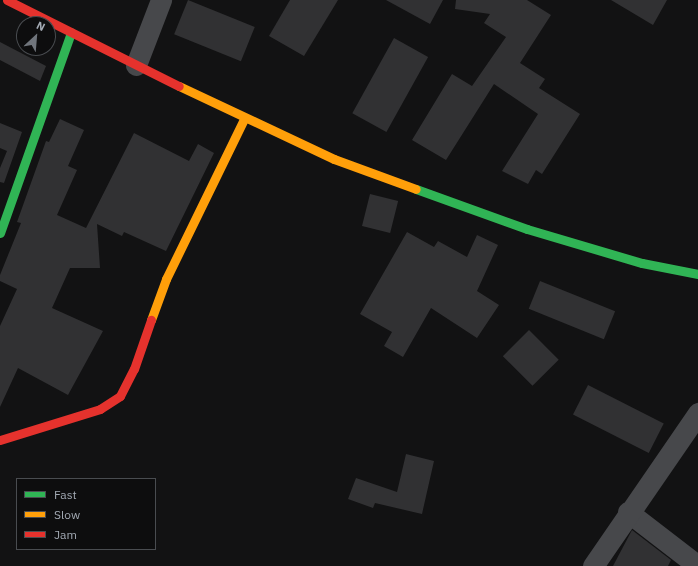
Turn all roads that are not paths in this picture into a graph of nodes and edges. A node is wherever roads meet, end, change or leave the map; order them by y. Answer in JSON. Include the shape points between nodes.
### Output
{"nodes":[{"id":1,"x":8,"y":0,"type":"edge"},
{"id":2,"x":161,"y":0,"type":"edge"},
{"id":3,"x":71,"y":32,"type":"junction"},
{"id":4,"x":136,"y":65,"type":"junction"},
{"id":5,"x":244,"y":119,"type":"junction"},
{"id":6,"x":0,"y":233,"type":"edge"},
{"id":7,"x":698,"y":274,"type":"edge"},
{"id":8,"x":698,"y":413,"type":"edge"},
{"id":9,"x":0,"y":440,"type":"edge"},
{"id":10,"x":628,"y":512,"type":"junction"},
{"id":11,"x":593,"y":566,"type":"edge"},
{"id":12,"x":698,"y":566,"type":"edge"}],
"edges":[{"from":1,"to":3,"type":"street"},
{"from":2,"to":4,"type":"street"},
{"from":3,"to":4,"type":"street"},
{"from":3,"to":6,"type":"street"},
{"from":4,"to":5,"type":"street"},
{"from":5,"to":7,"type":"street","via":[[334,159],[527,229],[642,263]]},
{"from":5,"to":9,"type":"street","via":[[166,279],[134,369],[120,396],[100,409]]},
{"from":8,"to":10,"type":"street"},
{"from":10,"to":11,"type":"street"},
{"from":10,"to":12,"type":"street"}]}
